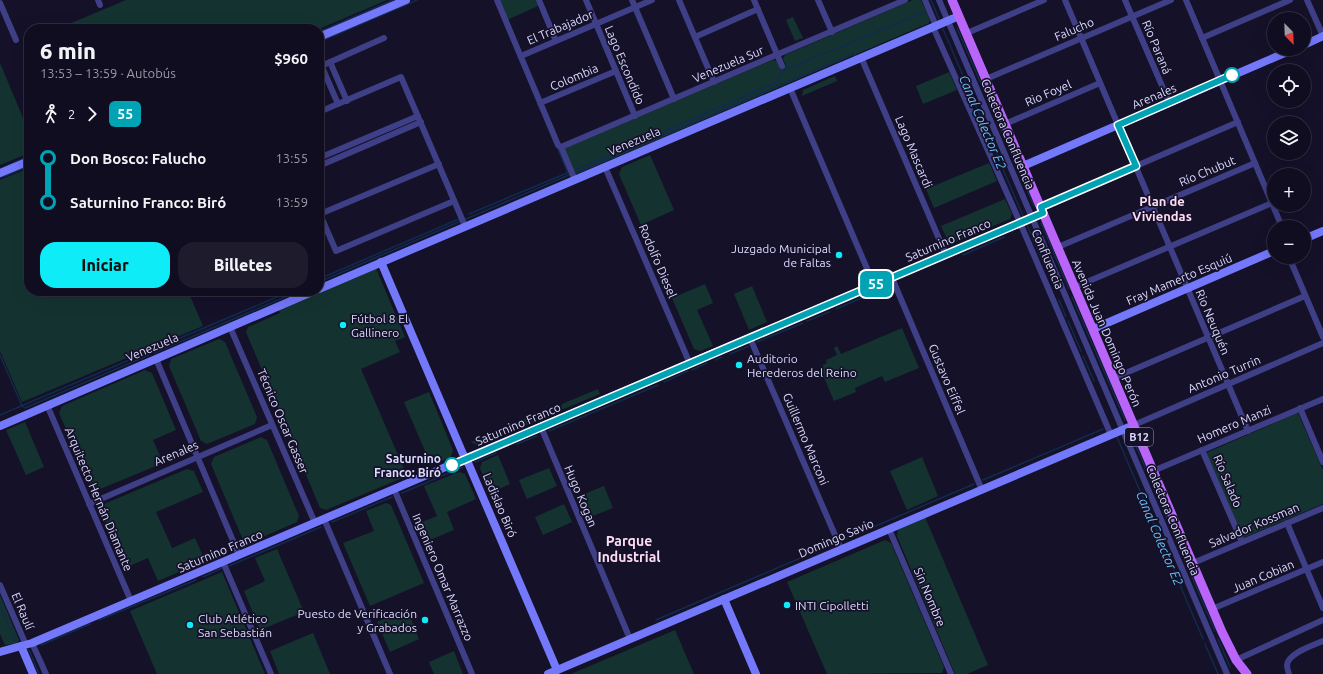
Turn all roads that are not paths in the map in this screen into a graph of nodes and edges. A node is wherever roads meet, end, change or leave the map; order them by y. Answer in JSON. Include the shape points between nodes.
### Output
{"nodes":[{"id":1,"x":406,"y":0,"type":"edge"},
{"id":2,"x":497,"y":0,"type":"edge"},
{"id":3,"x":539,"y":0,"type":"edge"},
{"id":4,"x":586,"y":0,"type":"edge"},
{"id":5,"x":632,"y":0,"type":"edge"},
{"id":6,"x":652,"y":0,"type":"edge"},
{"id":7,"x":679,"y":0,"type":"edge"},
{"id":8,"x":754,"y":0,"type":"edge"},
{"id":9,"x":818,"y":0,"type":"edge"},
{"id":10,"x":906,"y":0,"type":"edge"},
{"id":11,"x":925,"y":0,"type":"edge"},
{"id":12,"x":939,"y":0,"type":"edge"},
{"id":13,"x":952,"y":0,"type":"edge"},
{"id":14,"x":1044,"y":0,"type":"edge"},
{"id":15,"x":1065,"y":0,"type":"edge"},
{"id":16,"x":1125,"y":0,"type":"edge"},
{"id":17,"x":1171,"y":0,"type":"edge"},
{"id":18,"x":1186,"y":0,"type":"edge"},
{"id":19,"x":1290,"y":0,"type":"edge"},
{"id":20,"x":1307,"y":0,"type":"edge"},
{"id":21,"x":0,"y":3,"type":"edge"},
{"id":22,"x":635,"y":7,"type":"junction"},
{"id":23,"x":758,"y":9,"type":"junction"},
{"id":24,"x":959,"y":16,"type":"junction"},
{"id":25,"x":1132,"y":16,"type":"junction"},
{"id":26,"x":948,"y":20,"type":"junction"},
{"id":27,"x":596,"y":24,"type":"junction"},
{"id":28,"x":934,"y":26,"type":"junction"},
{"id":29,"x":832,"y":32,"type":"junction"},
{"id":30,"x":967,"y":33,"type":"junction"},
{"id":31,"x":324,"y":35,"type":"edge"},
{"id":32,"x":1323,"y":36,"type":"edge"},
{"id":33,"x":695,"y":37,"type":"junction"},
{"id":34,"x":384,"y":38,"type":"dead end"},
{"id":35,"x":1082,"y":38,"type":"junction"},
{"id":36,"x":1202,"y":38,"type":"junction"},
{"id":37,"x":16,"y":40,"type":"dead end"},
{"id":38,"x":556,"y":41,"type":"junction"},
{"id":39,"x":1311,"y":41,"type":"edge"},
{"id":40,"x":778,"y":55,"type":"junction"},
{"id":41,"x":520,"y":56,"type":"junction"},
{"id":42,"x":1278,"y":56,"type":"edge"},
{"id":43,"x":861,"y":57,"type":"junction"},
{"id":44,"x":330,"y":62,"type":"junction"},
{"id":45,"x":324,"y":63,"type":"edge"},
{"id":46,"x":782,"y":66,"type":"dead end"},
{"id":47,"x":616,"y":71,"type":"junction"},
{"id":48,"x":324,"y":73,"type":"edge"},
{"id":49,"x":986,"y":79,"type":"junction"},
{"id":50,"x":1220,"y":81,"type":"junction"},
{"id":51,"x":714,"y":82,"type":"junction"},
{"id":52,"x":1100,"y":83,"type":"junction"},
{"id":53,"x":790,"y":88,"type":"junction"},
{"id":54,"x":674,"y":99,"type":"junction"},
{"id":55,"x":347,"y":100,"type":"junction"},
{"id":56,"x":1169,"y":102,"type":"junction"},
{"id":57,"x":540,"y":103,"type":"junction"},
{"id":58,"x":338,"y":104,"type":"junction"},
{"id":59,"x":324,"y":110,"type":"edge"},
{"id":60,"x":635,"y":116,"type":"junction"},
{"id":61,"x":419,"y":119,"type":"junction"},
{"id":62,"x":1238,"y":122,"type":"junction"},
{"id":63,"x":1005,"y":124,"type":"junction"},
{"id":64,"x":1118,"y":125,"type":"junction"},
{"id":65,"x":560,"y":147,"type":"junction"},
{"id":66,"x":324,"y":156,"type":"edge"},
{"id":67,"x":24,"y":163,"type":"edge"},
{"id":68,"x":1255,"y":163,"type":"junction"},
{"id":69,"x":324,"y":164,"type":"edge"},
{"id":70,"x":438,"y":164,"type":"junction"},
{"id":71,"x":1023,"y":166,"type":"junction"},
{"id":72,"x":1136,"y":166,"type":"junction"},
{"id":73,"x":605,"y":167,"type":"junction"},
{"id":74,"x":0,"y":173,"type":"edge"},
{"id":75,"x":575,"y":180,"type":"junction"},
{"id":76,"x":1267,"y":191,"type":"edge"},
{"id":77,"x":454,"y":201,"type":"junction"},
{"id":78,"x":1267,"y":205,"type":"edge"},
{"id":79,"x":1153,"y":206,"type":"junction"},
{"id":80,"x":1042,"y":210,"type":"junction"},
{"id":81,"x":324,"y":211,"type":"edge"},
{"id":82,"x":1032,"y":218,"type":"junction"},
{"id":83,"x":324,"y":222,"type":"edge"},
{"id":84,"x":1020,"y":223,"type":"junction"},
{"id":85,"x":466,"y":226,"type":"junction"},
{"id":86,"x":1323,"y":231,"type":"edge"},
{"id":87,"x":1311,"y":236,"type":"edge"},
{"id":88,"x":1058,"y":247,"type":"junction"},
{"id":89,"x":1170,"y":247,"type":"junction"},
{"id":90,"x":1267,"y":254,"type":"edge"},
{"id":91,"x":946,"y":255,"type":"junction"},
{"id":92,"x":381,"y":262,"type":"junction"},
{"id":93,"x":1292,"y":264,"type":"edge"},
{"id":94,"x":1054,"y":270,"type":"junction"},
{"id":95,"x":1043,"y":275,"type":"junction"},
{"id":96,"x":892,"y":278,"type":"junction"},
{"id":97,"x":874,"y":285,"type":"junction"},
{"id":98,"x":324,"y":287,"type":"edge"},
{"id":99,"x":1187,"y":288,"type":"junction"},
{"id":100,"x":1076,"y":289,"type":"junction"},
{"id":101,"x":302,"y":296,"type":"edge"},
{"id":102,"x":1066,"y":296,"type":"junction"},
{"id":103,"x":1305,"y":296,"type":"junction"},
{"id":104,"x":230,"y":327,"type":"junction"},
{"id":105,"x":1093,"y":329,"type":"junction"},
{"id":106,"x":1323,"y":337,"type":"edge"},
{"id":107,"x":750,"y":338,"type":"junction"},
{"id":108,"x":1208,"y":338,"type":"junction"},
{"id":109,"x":1323,"y":344,"type":"edge"},
{"id":110,"x":156,"y":359,"type":"junction"},
{"id":111,"x":690,"y":364,"type":"junction"},
{"id":112,"x":1114,"y":378,"type":"junction"},
{"id":113,"x":1228,"y":384,"type":"junction"},
{"id":114,"x":1323,"y":399,"type":"edge"},
{"id":115,"x":47,"y":405,"type":"junction"},
{"id":116,"x":1300,"y":408,"type":"junction"},
{"id":117,"x":272,"y":424,"type":"junction"},
{"id":118,"x":1134,"y":425,"type":"junction"},
{"id":119,"x":0,"y":426,"type":"edge"},
{"id":120,"x":541,"y":427,"type":"junction"},
{"id":121,"x":1123,"y":430,"type":"junction"},
{"id":122,"x":1248,"y":431,"type":"junction"},
{"id":123,"x":1111,"y":435,"type":"junction"},
{"id":124,"x":1202,"y":450,"type":"junction"},
{"id":125,"x":197,"y":457,"type":"junction"},
{"id":126,"x":466,"y":459,"type":"junction"},
{"id":127,"x":1323,"y":462,"type":"edge"},
{"id":128,"x":1153,"y":471,"type":"junction"},
{"id":129,"x":394,"y":490,"type":"junction"},
{"id":130,"x":982,"y":490,"type":"junction"},
{"id":131,"x":89,"y":504,"type":"junction"},
{"id":132,"x":1323,"y":508,"type":"edge"},
{"id":133,"x":324,"y":519,"type":"junction"},
{"id":134,"x":315,"y":523,"type":"junction"},
{"id":135,"x":1287,"y":523,"type":"junction"},
{"id":136,"x":889,"y":529,"type":"junction"},
{"id":137,"x":1242,"y":542,"type":"junction"},
{"id":138,"x":841,"y":549,"type":"junction"},
{"id":139,"x":239,"y":555,"type":"junction"},
{"id":140,"x":223,"y":562,"type":"junction"},
{"id":141,"x":1323,"y":562,"type":"edge"},
{"id":142,"x":1193,"y":563,"type":"junction"},
{"id":143,"x":1307,"y":569,"type":"junction"},
{"id":144,"x":0,"y":585,"type":"edge"},
{"id":145,"x":724,"y":599,"type":"junction"},
{"id":146,"x":130,"y":601,"type":"junction"},
{"id":147,"x":1323,"y":608,"type":"edge"},
{"id":148,"x":1212,"y":609,"type":"junction"},
{"id":149,"x":1323,"y":620,"type":"edge"},
{"id":150,"x":630,"y":639,"type":"junction"},
{"id":151,"x":1323,"y":641,"type":"edge"},
{"id":152,"x":0,"y":642,"type":"edge"},
{"id":153,"x":27,"y":645,"type":"junction"},
{"id":154,"x":2,"y":652,"type":"edge"},
{"id":155,"x":1236,"y":660,"type":"junction"},
{"id":156,"x":1287,"y":665,"type":"junction"},
{"id":157,"x":556,"y":670,"type":"junction"},
{"id":158,"x":33,"y":674,"type":"edge"},
{"id":159,"x":46,"y":674,"type":"edge"},
{"id":160,"x":271,"y":674,"type":"edge"},
{"id":161,"x":390,"y":674,"type":"edge"},
{"id":162,"x":472,"y":674,"type":"edge"},
{"id":163,"x":548,"y":674,"type":"edge"},
{"id":164,"x":756,"y":674,"type":"edge"},
{"id":165,"x":951,"y":674,"type":"edge"},
{"id":166,"x":1227,"y":674,"type":"edge"},
{"id":167,"x":1242,"y":674,"type":"edge"},
{"id":168,"x":1247,"y":674,"type":"edge"},
{"id":169,"x":1285,"y":674,"type":"edge"},
{"id":170,"x":1289,"y":674,"type":"edge"}],
"edges":[{"from":1,"to":31,"type":"street"},
{"from":2,"to":41,"type":"street"},
{"from":3,"to":38,"type":"street"},
{"from":4,"to":27,"type":"street","name":"Lago Escondido"},
{"from":5,"to":22,"type":"street"},
{"from":6,"to":22,"type":"street","name":"El Trabajador"},
{"from":7,"to":33,"type":"street"},
{"from":8,"to":23,"type":"street"},
{"from":9,"to":29,"type":"street"},
{"from":10,"to":29,"type":"street","name":"Venezuela Sur"},
{"from":11,"to":28,"type":"street","name":"Confluencia"},
{"from":12,"to":26,"type":"street","name":"Colectora Confluencia"},
{"from":13,"to":24,"type":"main road","name":"Avenida Juan Domingo Perón","number":"B12"},
{"from":14,"to":30,"type":"street"},
{"from":15,"to":35,"type":"street","name":"Rio Neuquén"},
{"from":16,"to":25,"type":"street","name":"Río Paraná"},
{"from":17,"to":25,"type":"street","name":"Falucho"},
{"from":18,"to":36,"type":"street"},
{"from":19,"to":36,"type":"street"},
{"from":20,"to":32,"type":"street"},
{"from":21,"to":37,"type":"street"},
{"from":22,"to":27,"type":"street","name":"El Trabajador"},
{"from":22,"to":54,"type":"street"},
{"from":23,"to":33,"type":"street"},
{"from":23,"to":40,"type":"street"},
{"from":24,"to":26,"type":"street","name":"Venezuela"},
{"from":24,"to":30,"type":"main road","name":"Avenida Juan Domingo Perón","number":"B12"},
{"from":25,"to":35,"type":"street","name":"Falucho"},
{"from":25,"to":56,"type":"street","name":"Río Paraná"},
{"from":26,"to":28,"type":"street","name":"Venezuela"},
{"from":26,"to":82,"type":"street","name":"Colectora Confluencia"},
{"from":27,"to":38,"type":"street","name":"El Trabajador"},
{"from":27,"to":47,"type":"street","name":"Lago Escondido"},
{"from":28,"to":43,"type":"street","name":"Venezuela"},
{"from":28,"to":84,"type":"street","name":"Confluencia"},
{"from":29,"to":40,"type":"street","name":"Venezuela Sur"},
{"from":30,"to":49,"type":"main road","name":"Avenida Juan Domingo Perón","number":"B12"},
{"from":32,"to":39,"type":"street"},
{"from":33,"to":51,"type":"street"},
{"from":34,"to":44,"type":"street"},
{"from":35,"to":49,"type":"street","name":"Falucho"},
{"from":35,"to":52,"type":"street","name":"Rio Neuquén"},
{"from":36,"to":50,"type":"street"},
{"from":38,"to":41,"type":"street","name":"El Trabajador"},
{"from":40,"to":46,"type":"street"},
{"from":40,"to":51,"type":"street","name":"Venezuela Sur"},
{"from":41,"to":57,"type":"street"},
{"from":42,"to":50,"type":"street","name":"Arenales"},
{"from":43,"to":53,"type":"street","name":"Venezuela"},
{"from":43,"to":91,"type":"street","name":"Lago Mascardi"},
{"from":44,"to":45,"type":"street"},
{"from":44,"to":55,"type":"street"},
{"from":47,"to":57,"type":"street","name":"Colombia"},
{"from":47,"to":60,"type":"street","name":"Lago Escondido"},
{"from":48,"to":58,"type":"street"},
{"from":49,"to":63,"type":"main road","name":"Avenida Juan Domingo Perón","number":"B12"},
{"from":50,"to":56,"type":"street","name":"Arenales"},
{"from":50,"to":62,"type":"street"},
{"from":51,"to":54,"type":"street","name":"Venezuela Sur"},
{"from":52,"to":63,"type":"street","name":"Rio Foyel"},
{"from":52,"to":64,"type":"street","name":"Rio Neuquén"},
{"from":53,"to":73,"type":"street","name":"Venezuela"},
{"from":53,"to":97,"type":"street"},
{"from":54,"to":60,"type":"street","name":"Venezuela Sur"},
{"from":55,"to":58,"type":"street"},
{"from":55,"to":61,"type":"street","via":[[401,77]]},
{"from":56,"to":64,"type":"street","name":"Arenales"},
{"from":57,"to":65,"type":"street"},
{"from":58,"to":59,"type":"street"},
{"from":60,"to":65,"type":"street","name":"Venezuela Sur"},
{"from":61,"to":66,"type":"street"},
{"from":61,"to":69,"type":"street"},
{"from":61,"to":70,"type":"street"},
{"from":62,"to":68,"type":"street"},
{"from":62,"to":72,"type":"street"},
{"from":63,"to":71,"type":"main road","name":"Avenida Juan Domingo Perón","number":"B12"},
{"from":64,"to":71,"type":"street","name":"Arenales"},
{"from":64,"to":72,"type":"street","name":"Rio Neuquén"},
{"from":65,"to":75,"type":"street"},
{"from":67,"to":74,"type":"street"},
{"from":68,"to":76,"type":"street"},
{"from":68,"to":79,"type":"street","name":"Río Chubut"},
{"from":70,"to":77,"type":"street"},
{"from":70,"to":81,"type":"street"},
{"from":71,"to":80,"type":"main road","name":"Avenida Juan Domingo Perón","number":"B12"},
{"from":72,"to":79,"type":"street","name":"Rio Neuquén"},
{"from":72,"to":80,"type":"street"},
{"from":73,"to":75,"type":"street","name":"Venezuela"},
{"from":73,"to":111,"type":"street","name":"Rodolfo Diesel"},
{"from":75,"to":85,"type":"street","name":"Venezuela"},
{"from":77,"to":83,"type":"street","via":[[336,251]]},
{"from":77,"to":85,"type":"street"},
{"from":78,"to":89,"type":"street"},
{"from":79,"to":88,"type":"street","name":"Río Chubut"},
{"from":79,"to":89,"type":"street","name":"Rio Neuquén"},
{"from":80,"to":82,"type":"street","name":"Saturnino Franco"},
{"from":80,"to":88,"type":"main road","name":"Avenida Juan Domingo Perón","number":"B12"},
{"from":82,"to":84,"type":"street","name":"Saturnino Franco"},
{"from":82,"to":94,"type":"street","name":"Colectora Confluencia"},
{"from":84,"to":91,"type":"street","name":"Saturnino Franco"},
{"from":84,"to":95,"type":"street","name":"Confluencia"},
{"from":85,"to":92,"type":"street","name":"Venezuela"},
{"from":86,"to":87,"type":"street"},
{"from":88,"to":100,"type":"main road","name":"Avenida Juan Domingo Perón","number":"B12"},
{"from":89,"to":99,"type":"street","name":"Rio Neuquén"},
{"from":89,"to":100,"type":"street"},
{"from":90,"to":99,"type":"street","name":"Fray Mamerto Esquiú"},
{"from":91,"to":96,"type":"street","name":"Saturnino Franco"},
{"from":92,"to":98,"type":"street","name":"Venezuela"},
{"from":92,"to":126,"type":"street","name":"Ladislao Biró"},
{"from":93,"to":103,"type":"street"},
{"from":94,"to":95,"type":"street"},
{"from":94,"to":102,"type":"street","name":"Colectora Confluencia"},
{"from":95,"to":123,"type":"street","name":"Confluencia"},
{"from":96,"to":97,"type":"street","name":"Saturnino Franco"},
{"from":96,"to":130,"type":"street","name":"Gustavo Eiffel"},
{"from":97,"to":107,"type":"street","name":"Saturnino Franco"},
{"from":99,"to":105,"type":"street","name":"Fray Mamerto Esquiú"},
{"from":99,"to":108,"type":"street","name":"Rio Neuquén"},
{"from":100,"to":102,"type":"street"},
{"from":100,"to":105,"type":"main road","name":"Avenida Juan Domingo Perón","number":"B12"},
{"from":101,"to":104,"type":"street","name":"Venezuela"},
{"from":102,"to":121,"type":"street","name":"Colectora Confluencia"},
{"from":103,"to":106,"type":"street"},
{"from":103,"to":108,"type":"street"},
{"from":104,"to":110,"type":"street","name":"Venezuela"},
{"from":104,"to":117,"type":"street","name":"Técnico Oscar Gasser"},
{"from":105,"to":112,"type":"main road","name":"Avenida Juan Domingo Perón","number":"B12"},
{"from":107,"to":111,"type":"street","name":"Saturnino Franco"},
{"from":107,"to":138,"type":"street","name":"Guillermo Marconi"},
{"from":108,"to":112,"type":"street"},
{"from":108,"to":113,"type":"street","name":"Rio Neuquén"},
{"from":109,"to":113,"type":"street","name":"Antonio Turrin"},
{"from":110,"to":115,"type":"street","name":"Venezuela"},
{"from":110,"to":125,"type":"street"},
{"from":111,"to":120,"type":"street","name":"Saturnino Franco"},
{"from":112,"to":118,"type":"main road","name":"Avenida Juan Domingo Perón","number":"B12"},
{"from":113,"to":118,"type":"street","name":"Antonio Turrin"},
{"from":113,"to":122,"type":"street","name":"Rio Neuquén"},
{"from":114,"to":116,"type":"street","name":"Homero Manzi"},
{"from":115,"to":119,"type":"street","name":"Venezuela"},
{"from":115,"to":131,"type":"street","name":"Arquitecto Hernán Diamante"},
{"from":116,"to":122,"type":"street","name":"Homero Manzi"},
{"from":116,"to":127,"type":"street"},
{"from":117,"to":125,"type":"street","name":"Arenales"},
{"from":117,"to":134,"type":"street","name":"Técnico Oscar Gasser"},
{"from":118,"to":121,"type":"street","name":"Domingo Savio"},
{"from":118,"to":128,"type":"main road","name":"Avenida Juan Domingo Perón","number":"B12"},
{"from":120,"to":126,"type":"street","name":"Saturnino Franco"},
{"from":120,"to":150,"type":"street","name":"Hugo Kogan"},
{"from":121,"to":123,"type":"street","name":"Domingo Savio"},
{"from":121,"to":166,"type":"street","name":"Colectora Confluencia"},
{"from":122,"to":124,"type":"street","name":"Homero Manzi"},
{"from":123,"to":130,"type":"street","name":"Domingo Savio"},
{"from":124,"to":128,"type":"street","name":"Homero Manzi"},
{"from":124,"to":137,"type":"street","name":"Río Salado"},
{"from":125,"to":131,"type":"street","name":"Arenales"},
{"from":125,"to":139,"type":"street"},
{"from":126,"to":129,"type":"street","name":"Saturnino Franco"},
{"from":126,"to":157,"type":"street","name":"Ladislao Biró"},
{"from":128,"to":142,"type":"main road","name":"Avenida Juan Domingo Perón","number":"B12"},
{"from":129,"to":133,"type":"street","name":"Saturnino Franco"},
{"from":129,"to":162,"type":"street","name":"Ingeniero Omar Marrazzo"},
{"from":130,"to":136,"type":"street","name":"Domingo Savio"},
{"from":131,"to":146,"type":"street","name":"Arquitecto Hernán Diamante"},
{"from":132,"to":135,"type":"street","name":"Salvador Kossman"},
{"from":133,"to":134,"type":"street","name":"Saturnino Franco"},
{"from":133,"to":161,"type":"street"},
{"from":134,"to":139,"type":"street","name":"Saturnino Franco"},
{"from":135,"to":137,"type":"street","name":"Salvador Kossman"},
{"from":135,"to":143,"type":"street"},
{"from":136,"to":138,"type":"street","name":"Domingo Savio"},
{"from":136,"to":165,"type":"street","name":"Sin Nombre"},
{"from":137,"to":142,"type":"street","name":"Salvador Kossman"},
{"from":138,"to":145,"type":"street","name":"Domingo Savio"},
{"from":139,"to":140,"type":"street","name":"Saturnino Franco"},
{"from":140,"to":146,"type":"street","name":"Saturnino Franco"},
{"from":140,"to":160,"type":"street"},
{"from":141,"to":143,"type":"street","name":"Juan Cobian"},
{"from":142,"to":148,"type":"main road","name":"Avenida Juan Domingo Perón","number":"B12"},
{"from":143,"to":147,"type":"street"},
{"from":143,"to":148,"type":"street","name":"Juan Cobian"},
{"from":144,"to":153,"type":"street","name":"El Raulí"},
{"from":145,"to":150,"type":"street","name":"Domingo Savio"},
{"from":145,"to":164,"type":"street"},
{"from":146,"to":153,"type":"street","name":"Saturnino Franco"},
{"from":148,"to":155,"type":"main road","name":"Avenida Juan Domingo Perón","number":"B12"},
{"from":149,"to":155,"type":"street"},
{"from":150,"to":157,"type":"street","name":"Domingo Savio"},
{"from":151,"to":156,"type":"street","via":[[1297,653],[1290,658]]},
{"from":152,"to":154,"type":"street"},
{"from":153,"to":154,"type":"street","name":"Saturnino Franco"},
{"from":153,"to":158,"type":"street"},
{"from":153,"to":159,"type":"street","name":"El Raulí"},
{"from":155,"to":167,"type":"street","name":"Avenida Juan Domingo Perón","number":"B12"},
{"from":155,"to":168,"type":"main road","number":"B12"},
{"from":156,"to":169,"type":"street"},
{"from":156,"to":170,"type":"street"},
{"from":157,"to":163,"type":"street","name":"Domingo Savio"}]}
